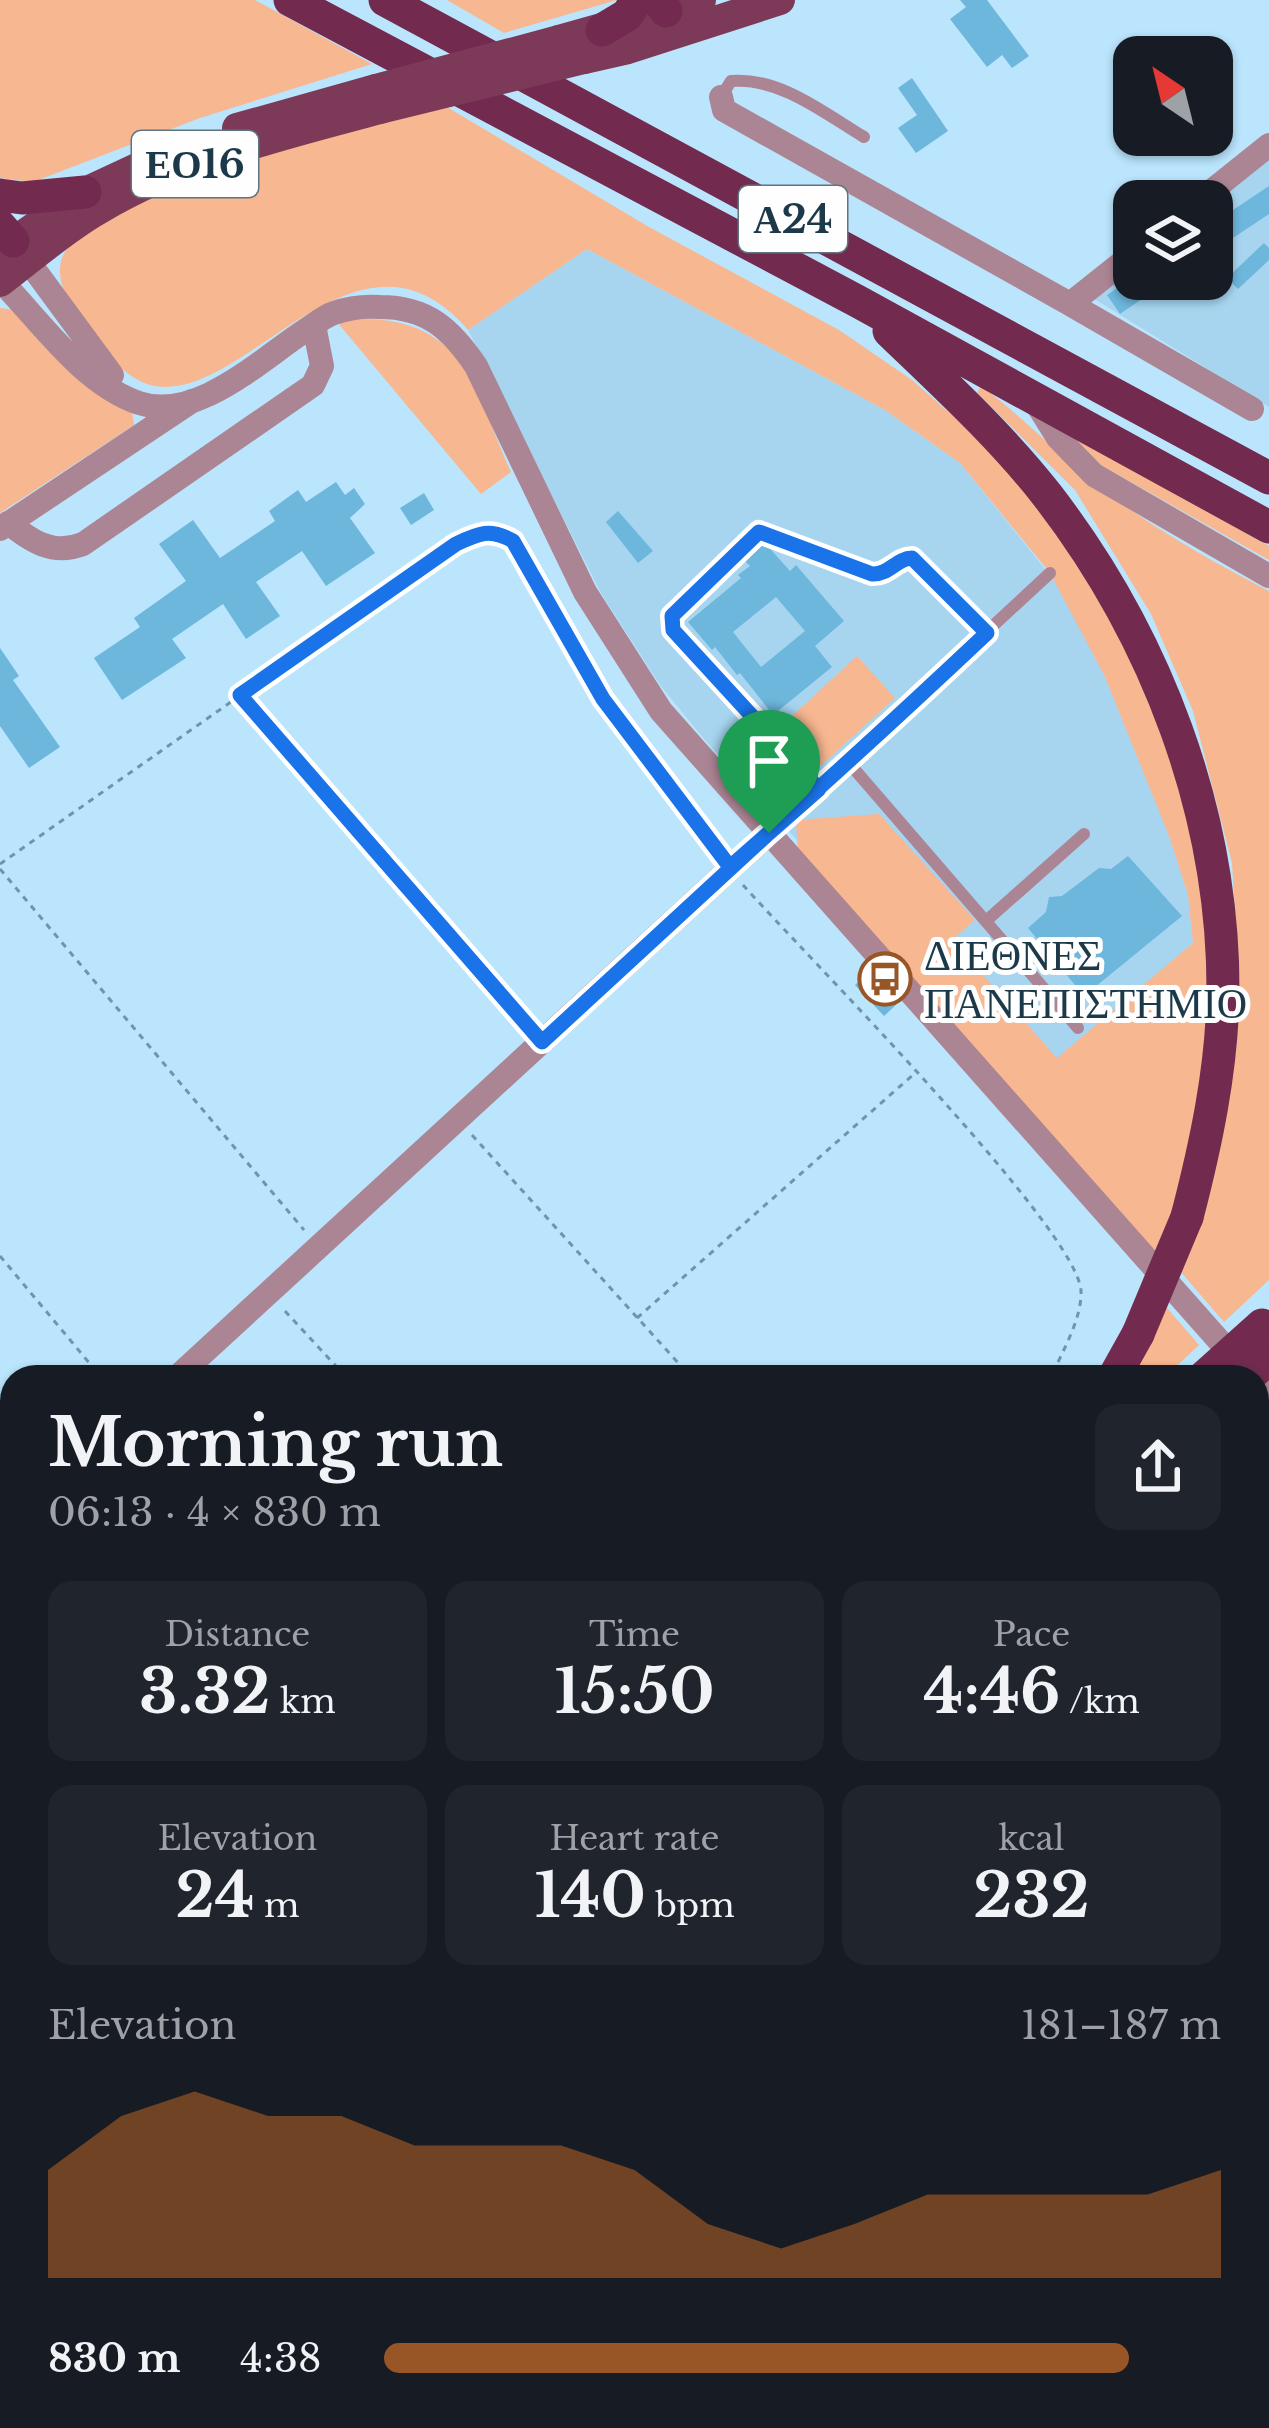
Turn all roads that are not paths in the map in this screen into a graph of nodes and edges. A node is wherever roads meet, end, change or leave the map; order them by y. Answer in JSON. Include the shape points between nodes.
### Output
{"nodes":[{"id":1,"x":290,"y":0,"type":"edge"},
{"id":2,"x":385,"y":0,"type":"edge"},
{"id":3,"x":406,"y":0,"type":"edge"},
{"id":4,"x":780,"y":0,"type":"edge"},
{"id":5,"x":658,"y":3,"type":"edge"},
{"id":6,"x":703,"y":13,"type":"edge"},
{"id":7,"x":446,"y":32,"type":"junction"},
{"id":8,"x":605,"y":46,"type":"junction"},
{"id":9,"x":721,"y":97,"type":"joint"},
{"id":10,"x":378,"y":99,"type":"junction"},
{"id":11,"x":864,"y":137,"type":"dead end"},
{"id":12,"x":1269,"y":145,"type":"edge"},
{"id":13,"x":1225,"y":180,"type":"edge"},
{"id":14,"x":85,"y":192,"type":"junction"},
{"id":15,"x":0,"y":194,"type":"edge"},
{"id":16,"x":10,"y":245,"type":"edge"},
{"id":17,"x":1113,"y":270,"type":"edge"},
{"id":18,"x":0,"y":281,"type":"edge"},
{"id":19,"x":857,"y":301,"type":"junction"},
{"id":20,"x":1070,"y":304,"type":"junction"},
{"id":21,"x":314,"y":325,"type":"junction"},
{"id":22,"x":1032,"y":396,"type":"junction"},
{"id":23,"x":192,"y":401,"type":"junction"},
{"id":24,"x":1141,"y":406,"type":"junction"},
{"id":25,"x":1252,"y":409,"type":"dead end"},
{"id":26,"x":1269,"y":451,"type":"edge"},
{"id":27,"x":1269,"y":478,"type":"edge"},
{"id":28,"x":4,"y":526,"type":"edge"},
{"id":29,"x":1269,"y":527,"type":"edge"},
{"id":30,"x":1050,"y":573,"type":"dead end"},
{"id":31,"x":1269,"y":576,"type":"edge"},
{"id":32,"x":987,"y":633,"type":"junction"},
{"id":33,"x":849,"y":763,"type":"junction"},
{"id":34,"x":819,"y":789,"type":"junction"},
{"id":35,"x":769,"y":833,"type":"junction"},
{"id":36,"x":1084,"y":834,"type":"dead end"},
{"id":37,"x":986,"y":921,"type":"junction"},
{"id":38,"x":1078,"y":1028,"type":"dead end"},
{"id":39,"x":1265,"y":1321,"type":"edge"},
{"id":40,"x":190,"y":1365,"type":"edge"},
{"id":41,"x":1121,"y":1365,"type":"edge"},
{"id":42,"x":1217,"y":1365,"type":"edge"},
{"id":43,"x":1240,"y":1365,"type":"edge"}],
"edges":[{"from":1,"to":19,"type":"highway","number":"Α24"},
{"from":2,"to":7,"type":"highway","number":"Α24"},
{"from":3,"to":7,"type":"highway"},
{"from":4,"to":6,"type":"main road","number":"ΕΟ16"},
{"from":5,"to":6,"type":"main road","number":"ΕΟ16"},
{"from":5,"to":8,"type":"highway","via":[[627,15]]},
{"from":6,"to":8,"type":"main road","number":"ΕΟ16"},
{"from":7,"to":24,"type":"highway","number":"Α24"},
{"from":8,"to":10,"type":"main road","number":"ΕΟ16","bridge":true},
{"from":8,"to":10,"type":"main road","number":"ΕΟ16","bridge":true,"via":[[560,40]]},
{"from":9,"to":11,"type":"lane","via":[[731,81],[752,79]]},
{"from":9,"to":20,"type":"street","via":[[724,110]]},
{"from":10,"to":14,"type":"main road","number":"ΕΟ16","via":[[209,136]]},
{"from":10,"to":16,"type":"main road","number":"ΕΟ16","via":[[221,153]]},
{"from":12,"to":13,"type":"street"},
{"from":14,"to":15,"type":"highway"},
{"from":14,"to":16,"type":"main road","number":"ΕΟ16"},
{"from":16,"to":18,"type":"main road","number":"ΕΟ16"},
{"from":16,"to":23,"type":"street","via":[[115,377],[155,398]]},
{"from":17,"to":20,"type":"street"},
{"from":18,"to":23,"type":"street","via":[[104,384],[140,403]]},
{"from":19,"to":22,"type":"highway","number":"Α24"},
{"from":19,"to":41,"type":"highway","bridge":true,"via":[[1045,492],[1124,610],[1180,739],[1212,866],[1223,996],[1210,1121],[1187,1217]]},
{"from":20,"to":25,"type":"street"},
{"from":21,"to":23,"type":"street"},
{"from":21,"to":28,"type":"street","via":[[322,366],[314,385],[83,544],[49,548]]},
{"from":21,"to":35,"type":"street","via":[[332,313],[404,307],[456,336],[626,661]]},
{"from":22,"to":29,"type":"highway","number":"Α24"},
{"from":22,"to":31,"type":"street","via":[[1094,476]]},
{"from":23,"to":28,"type":"street"},
{"from":24,"to":26,"type":"highway"},
{"from":24,"to":27,"type":"highway","number":"Α24"},
{"from":30,"to":32,"type":"lane"},
{"from":32,"to":33,"type":"lane"},
{"from":32,"to":34,"type":"lane","via":[[912,558],[872,574],[756,534],[672,616],[671,626]]},
{"from":33,"to":34,"type":"lane"},
{"from":33,"to":37,"type":"lane"},
{"from":34,"to":35,"type":"lane"},
{"from":35,"to":40,"type":"street"},
{"from":35,"to":43,"type":"street"},
{"from":36,"to":37,"type":"lane"},
{"from":37,"to":38,"type":"lane"},
{"from":39,"to":42,"type":"highway","bridge":true}]}
